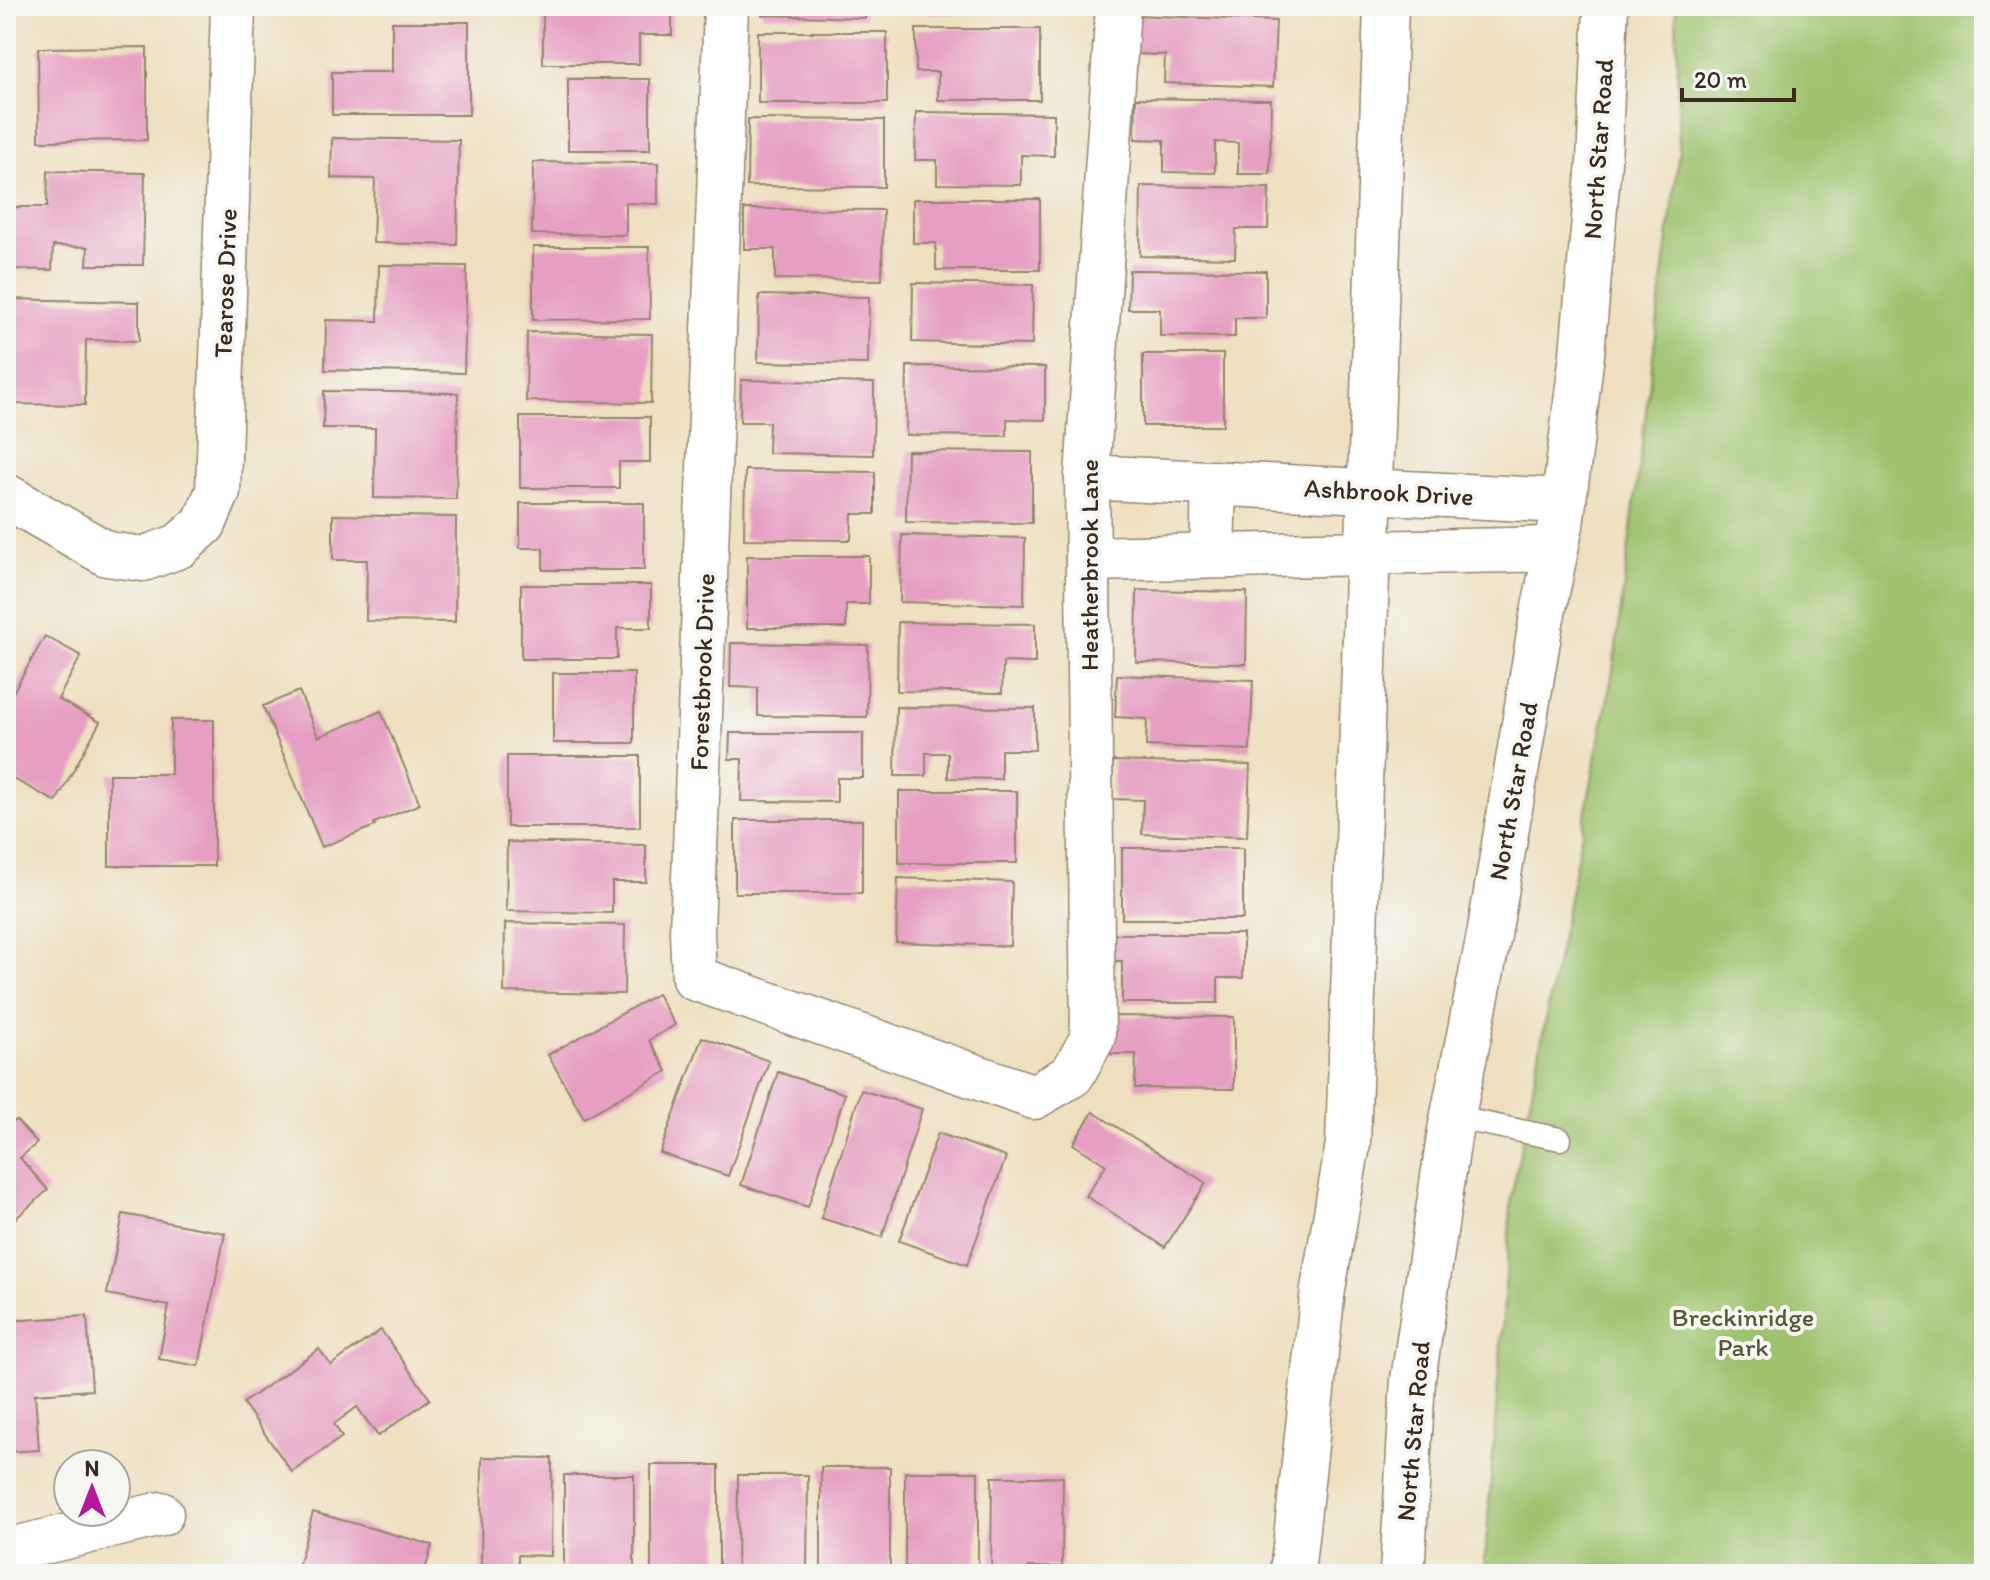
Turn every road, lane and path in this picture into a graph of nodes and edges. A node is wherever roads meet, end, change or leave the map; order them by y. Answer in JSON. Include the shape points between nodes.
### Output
{"nodes":[{"id":1,"x":233,"y":6,"type":"edge"},
{"id":2,"x":726,"y":6,"type":"edge"},
{"id":3,"x":1118,"y":6,"type":"edge"},
{"id":4,"x":1386,"y":6,"type":"edge"},
{"id":5,"x":1606,"y":6,"type":"edge"},
{"id":6,"x":1087,"y":477,"type":"junction"},
{"id":7,"x":1214,"y":483,"type":"junction"},
{"id":8,"x":1369,"y":491,"type":"junction"},
{"id":9,"x":6,"y":496,"type":"edge"},
{"id":10,"x":1564,"y":501,"type":"junction"},
{"id":11,"x":1556,"y":549,"type":"junction"},
{"id":12,"x":1367,"y":553,"type":"junction"},
{"id":13,"x":1212,"y":556,"type":"junction"},
{"id":14,"x":1088,"y":559,"type":"junction"},
{"id":15,"x":1034,"y":1097,"type":"joint"},
{"id":16,"x":1453,"y":1117,"type":"junction"},
{"id":17,"x":1560,"y":1139,"type":"dead end"},
{"id":18,"x":161,"y":1514,"type":"dead end"},
{"id":19,"x":6,"y":1551,"type":"edge"},
{"id":20,"x":1292,"y":1574,"type":"edge"},
{"id":21,"x":1402,"y":1574,"type":"edge"}],
"edges":[{"from":1,"to":9,"type":"street","name":"Tearose Drive","via":[[218,491],[204,524],[179,546],[143,559],[107,554]]},
{"from":2,"to":15,"type":"street","name":"Forestbrook Drive","via":[[694,978]]},
{"from":3,"to":6,"type":"street","name":"Heatherbrook Lane"},
{"from":4,"to":8,"type":"street"},
{"from":5,"to":10,"type":"street","name":"North Star Road","via":[[1598,177]]},
{"from":6,"to":7,"type":"street","name":"Ashbrook Drive"},
{"from":6,"to":14,"type":"street","name":"Heatherbrook Lane"},
{"from":7,"to":8,"type":"street","name":"Ashbrook Drive"},
{"from":7,"to":13,"type":"street"},
{"from":8,"to":10,"type":"street","name":"Ashbrook Drive"},
{"from":8,"to":12,"type":"street"},
{"from":10,"to":11,"type":"street","name":"North Star Road"},
{"from":11,"to":12,"type":"street"},
{"from":11,"to":16,"type":"street","name":"North Star Road"},
{"from":12,"to":13,"type":"street"},
{"from":12,"to":20,"type":"street","via":[[1348,1144],[1323,1289]]},
{"from":13,"to":14,"type":"street"},
{"from":14,"to":15,"type":"street","name":"Heatherbrook Lane","via":[[1093,1037],[1072,1075]]},
{"from":16,"to":17,"type":"lane"},
{"from":16,"to":21,"type":"street","name":"North Star Road","via":[[1413,1380]]},
{"from":18,"to":19,"type":"street"}]}
